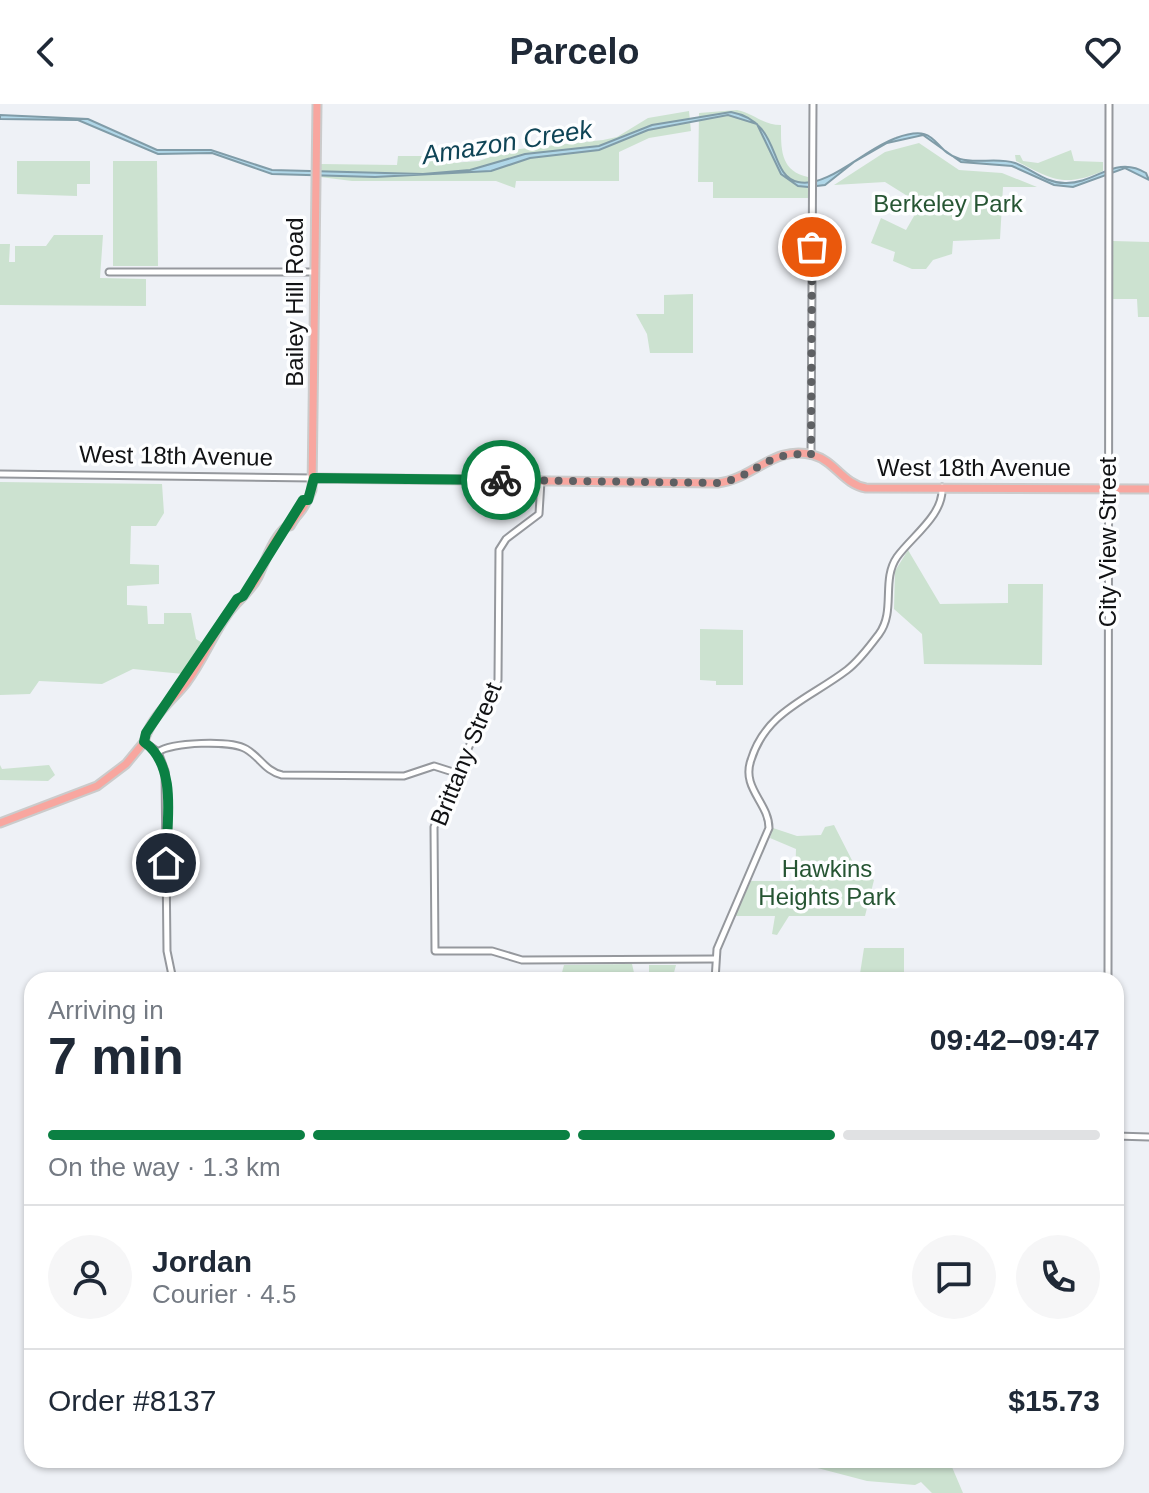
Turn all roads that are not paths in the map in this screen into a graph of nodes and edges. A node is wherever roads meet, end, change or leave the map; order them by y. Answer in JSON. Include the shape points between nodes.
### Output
{"nodes":[{"id":1,"x":317,"y":104,"type":"edge"},
{"id":2,"x":813,"y":104,"type":"edge"},
{"id":3,"x":1109,"y":104,"type":"edge"},
{"id":4,"x":109,"y":272,"type":"dead end"},
{"id":5,"x":315,"y":272,"type":"junction"},
{"id":6,"x":811,"y":455,"type":"junction"},
{"id":7,"x":0,"y":474,"type":"edge"},
{"id":8,"x":314,"y":478,"type":"junction"},
{"id":9,"x":541,"y":481,"type":"junction"},
{"id":10,"x":942,"y":487,"type":"junction"},
{"id":11,"x":1108,"y":488,"type":"junction"},
{"id":12,"x":1149,"y":489,"type":"edge"},
{"id":13,"x":144,"y":742,"type":"junction"},
{"id":14,"x":158,"y":752,"type":"junction"},
{"id":15,"x":456,"y":773,"type":"junction"},
{"id":16,"x":0,"y":823,"type":"edge"},
{"id":17,"x":715,"y":959,"type":"junction"},
{"id":18,"x":171,"y":972,"type":"edge"},
{"id":19,"x":715,"y":972,"type":"edge"},
{"id":20,"x":1108,"y":972,"type":"edge"},
{"id":21,"x":1124,"y":1136,"type":"edge"},
{"id":22,"x":1149,"y":1137,"type":"edge"}],
"edges":[{"from":1,"to":5,"type":"main road","name":"Bailey Hill Road"},
{"from":2,"to":6,"type":"street"},
{"from":3,"to":11,"type":"street","name":"City View Street"},
{"from":4,"to":5,"type":"street"},
{"from":5,"to":8,"type":"main road","name":"Bailey Hill Road"},
{"from":6,"to":9,"type":"main road","name":"West 18th Avenue","via":[[771,458],[718,483]]},
{"from":6,"to":10,"type":"main road","name":"West 18th Avenue","via":[[861,487]]},
{"from":7,"to":8,"type":"street","name":"West 18th Avenue"},
{"from":8,"to":9,"type":"main road","name":"West 18th Avenue"},
{"from":8,"to":13,"type":"main road","name":"Bailey Hill Road","via":[[308,500],[303,500]]},
{"from":9,"to":15,"type":"street","name":"Brittany Street","via":[[538,516],[499,550],[498,678]]},
{"from":10,"to":11,"type":"main road","name":"West 18th Avenue"},
{"from":10,"to":17,"type":"street","via":[[938,508],[893,564],[880,633],[853,665],[771,721],[759,741],[749,779],[769,828]]},
{"from":11,"to":12,"type":"main road","name":"West 18th Avenue"},
{"from":11,"to":20,"type":"street","name":"City View Street"},
{"from":13,"to":14,"type":"street"},
{"from":13,"to":16,"type":"main road","name":"Bailey Hill Road","via":[[97,786]]},
{"from":14,"to":15,"type":"street","via":[[174,744],[239,746],[282,775],[404,776],[434,766]]},
{"from":14,"to":18,"type":"street","via":[[166,776]]},
{"from":15,"to":17,"type":"street","name":"Brittany Street","via":[[434,827],[435,951],[492,951],[522,960]]},
{"from":17,"to":19,"type":"street"},
{"from":21,"to":22,"type":"street"}]}
